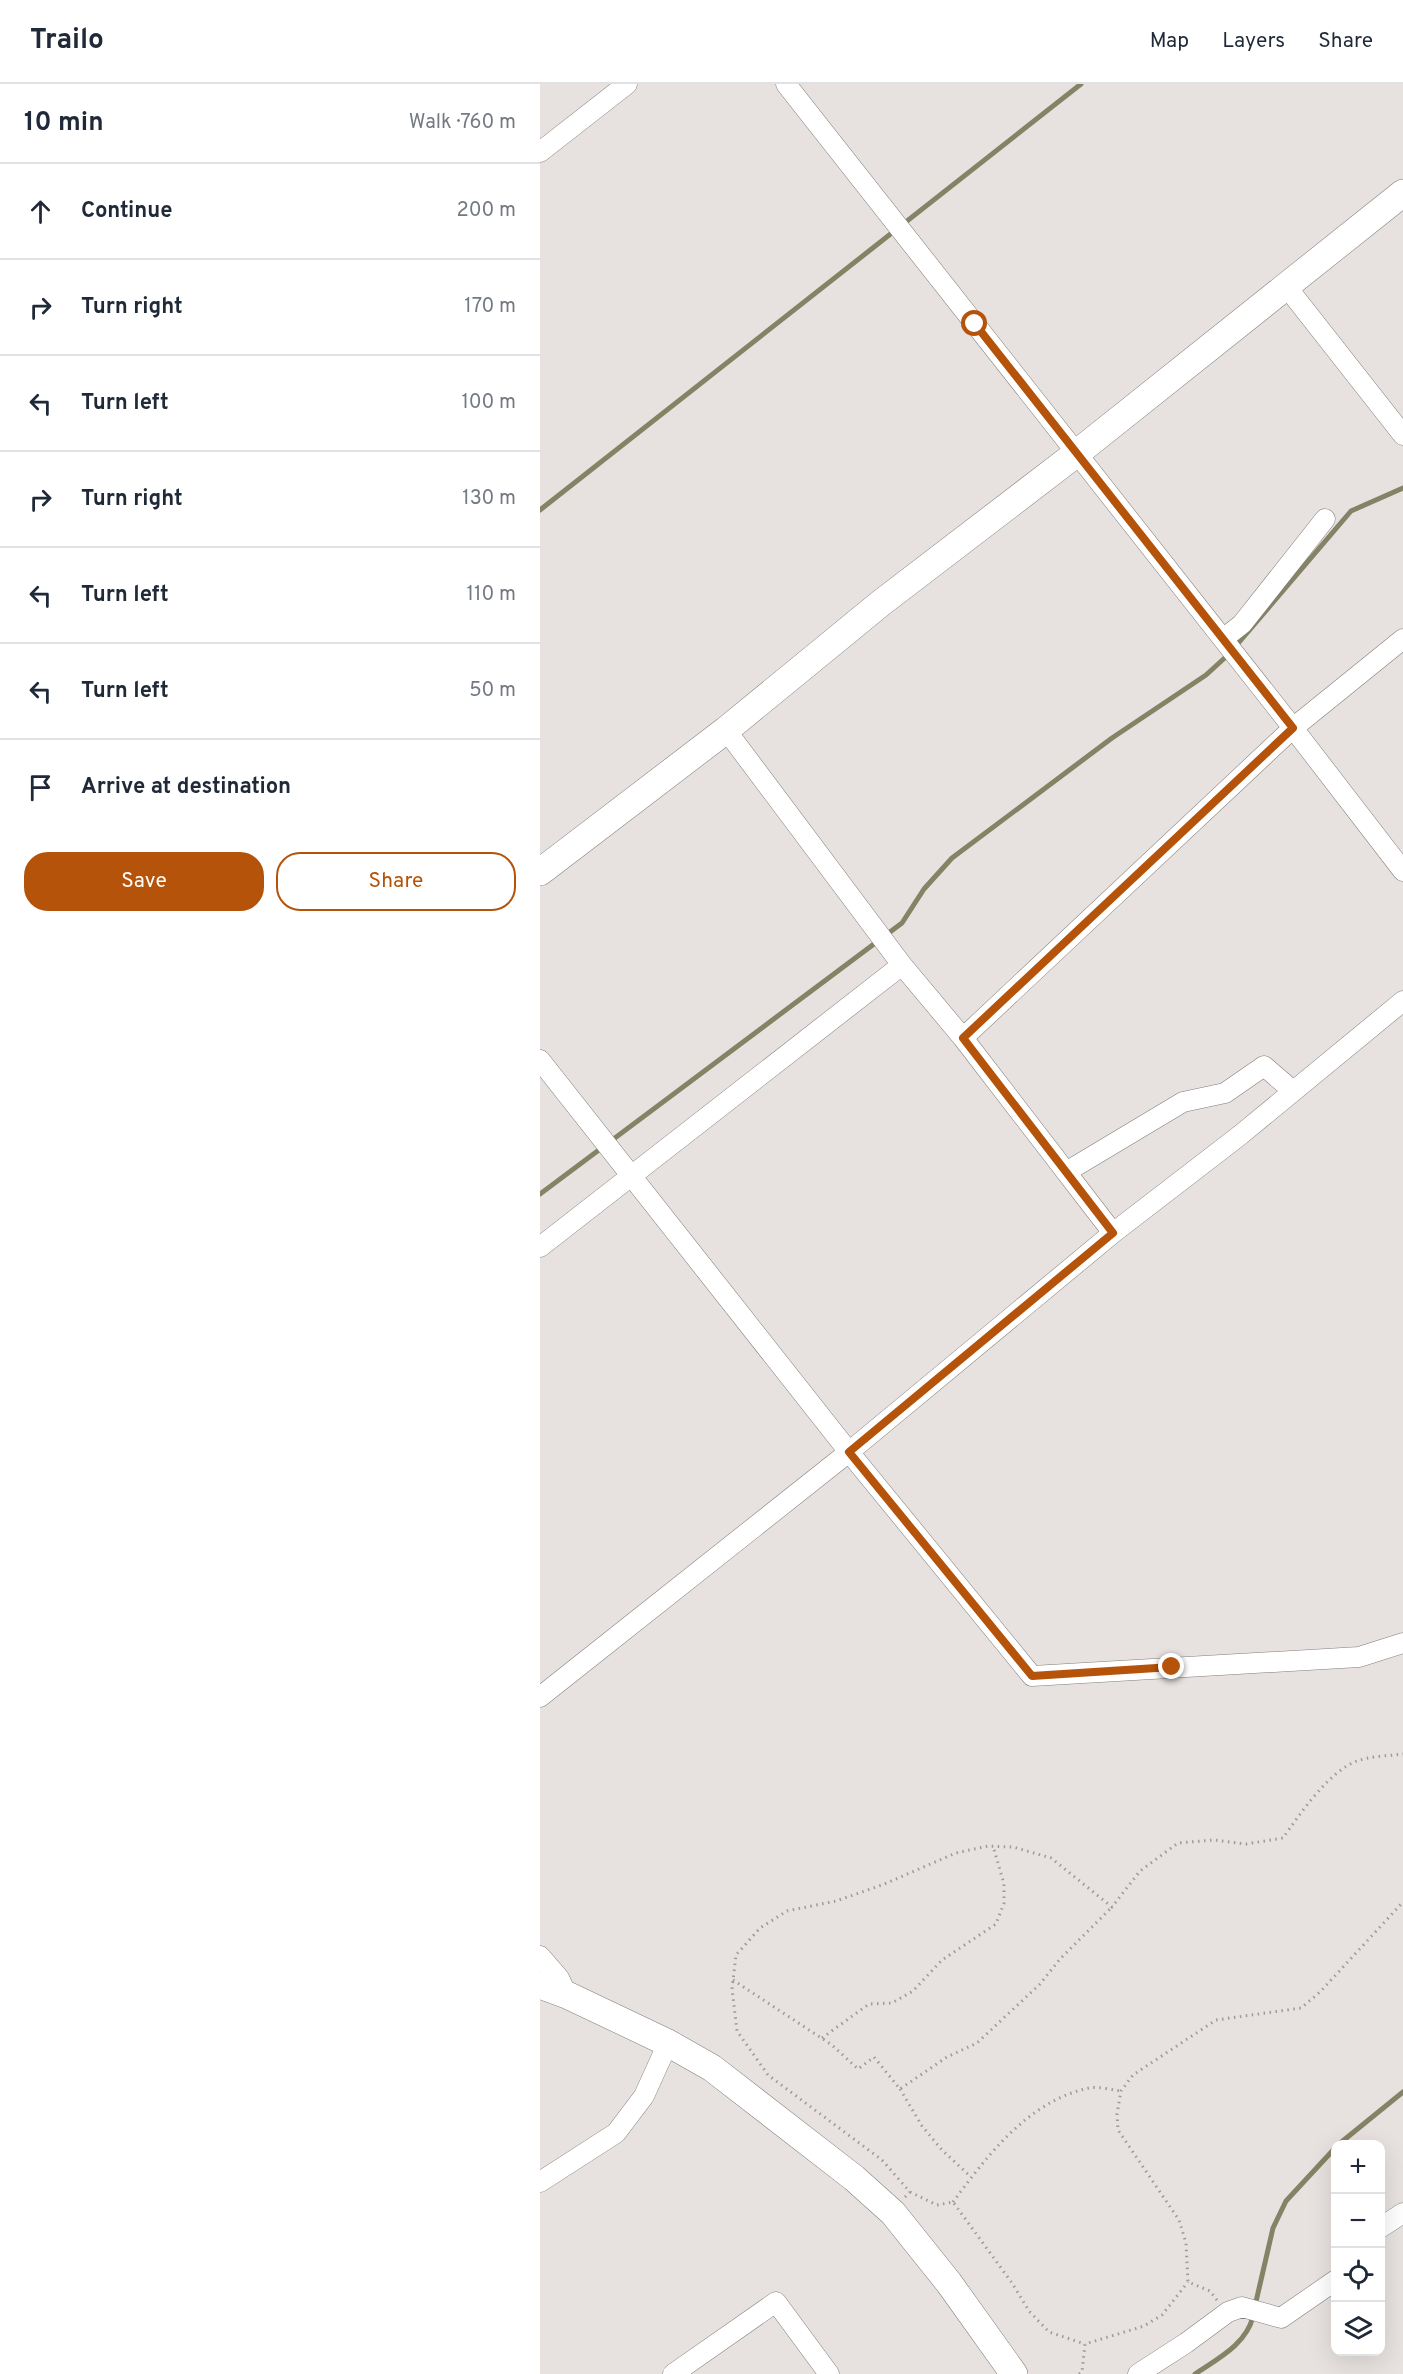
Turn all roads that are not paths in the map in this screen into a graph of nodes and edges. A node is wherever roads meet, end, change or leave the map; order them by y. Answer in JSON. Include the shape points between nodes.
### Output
{"nodes":[{"id":1,"x":627,"y":84,"type":"edge"},
{"id":2,"x":786,"y":84,"type":"edge"},
{"id":3,"x":540,"y":152,"type":"edge"},
{"id":4,"x":1403,"y":193,"type":"edge"},
{"id":5,"x":1286,"y":286,"type":"junction"},
{"id":6,"x":1403,"y":435,"type":"edge"},
{"id":7,"x":1077,"y":453,"type":"junction"},
{"id":8,"x":1325,"y":519,"type":"dead end"},
{"id":9,"x":1223,"y":639,"type":"junction"},
{"id":10,"x":1403,"y":639,"type":"edge"},
{"id":11,"x":1293,"y":728,"type":"junction"},
{"id":12,"x":726,"y":730,"type":"junction"},
{"id":13,"x":1403,"y":871,"type":"edge"},
{"id":14,"x":540,"y":872,"type":"edge"},
{"id":15,"x":902,"y":965,"type":"junction"},
{"id":16,"x":1403,"y":1000,"type":"edge"},
{"id":17,"x":963,"y":1038,"type":"junction"},
{"id":18,"x":540,"y":1060,"type":"edge"},
{"id":19,"x":1293,"y":1091,"type":"junction"},
{"id":20,"x":1066,"y":1172,"type":"junction"},
{"id":21,"x":630,"y":1175,"type":"junction"},
{"id":22,"x":1113,"y":1233,"type":"junction"},
{"id":23,"x":540,"y":1247,"type":"edge"},
{"id":24,"x":849,"y":1452,"type":"junction"},
{"id":25,"x":1403,"y":1643,"type":"edge"},
{"id":26,"x":540,"y":1697,"type":"edge"},
{"id":27,"x":540,"y":1956,"type":"edge"},
{"id":28,"x":540,"y":1985,"type":"edge"},
{"id":29,"x":567,"y":1995,"type":"junction"},
{"id":30,"x":668,"y":2043,"type":"junction"},
{"id":31,"x":540,"y":2182,"type":"edge"},
{"id":32,"x":1403,"y":2213,"type":"edge"},
{"id":33,"x":1385,"y":2225,"type":"edge"},
{"id":34,"x":1331,"y":2283,"type":"edge"},
{"id":35,"x":673,"y":2374,"type":"edge"},
{"id":36,"x":829,"y":2374,"type":"edge"},
{"id":37,"x":1014,"y":2374,"type":"edge"},
{"id":38,"x":1138,"y":2374,"type":"edge"}],
"edges":[{"from":1,"to":3,"type":"street"},
{"from":2,"to":7,"type":"street"},
{"from":4,"to":5,"type":"street"},
{"from":5,"to":6,"type":"street"},
{"from":5,"to":7,"type":"street"},
{"from":7,"to":9,"type":"street"},
{"from":7,"to":12,"type":"street","via":[[881,603]]},
{"from":8,"to":9,"type":"street","via":[[1242,624]]},
{"from":9,"to":11,"type":"street"},
{"from":10,"to":11,"type":"street"},
{"from":11,"to":13,"type":"street"},
{"from":11,"to":17,"type":"street"},
{"from":12,"to":14,"type":"street"},
{"from":12,"to":15,"type":"street"},
{"from":15,"to":17,"type":"street"},
{"from":15,"to":21,"type":"street"},
{"from":16,"to":19,"type":"street"},
{"from":17,"to":20,"type":"street"},
{"from":18,"to":21,"type":"street"},
{"from":19,"to":20,"type":"street","via":[[1264,1066],[1225,1092],[1183,1102]]},
{"from":19,"to":22,"type":"street"},
{"from":20,"to":22,"type":"street"},
{"from":21,"to":23,"type":"street"},
{"from":21,"to":24,"type":"street"},
{"from":22,"to":24,"type":"street"},
{"from":24,"to":25,"type":"street","via":[[1032,1676],[1359,1657]]},
{"from":24,"to":26,"type":"street"},
{"from":27,"to":29,"type":"street","via":[[559,1978]]},
{"from":28,"to":29,"type":"street"},
{"from":29,"to":30,"type":"street"},
{"from":30,"to":31,"type":"street","via":[[644,2096],[616,2133]]},
{"from":30,"to":37,"type":"street","via":[[722,2075],[893,2213]]},
{"from":32,"to":33,"type":"street"},
{"from":34,"to":38,"type":"street","via":[[1281,2318],[1242,2307],[1228,2312]]},
{"from":35,"to":36,"type":"street","via":[[776,2302]]}]}
